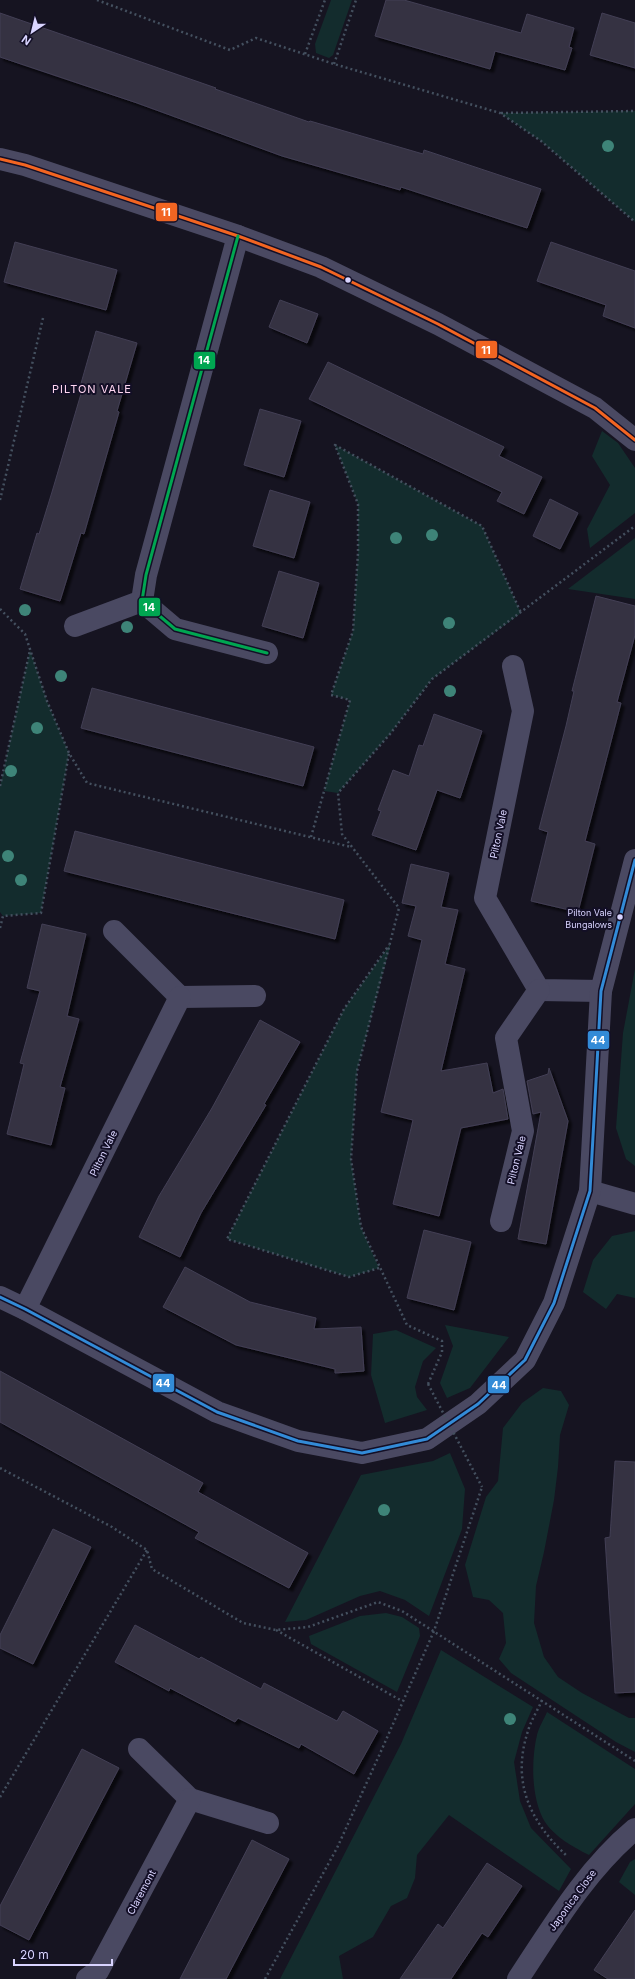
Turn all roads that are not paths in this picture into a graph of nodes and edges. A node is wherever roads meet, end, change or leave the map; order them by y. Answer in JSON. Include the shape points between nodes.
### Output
{"nodes":[{"id":1,"x":0,"y":159,"type":"edge"},
{"id":2,"x":238,"y":236,"type":"junction"},
{"id":3,"x":635,"y":440,"type":"edge"},
{"id":4,"x":142,"y":601,"type":"junction"},
{"id":5,"x":75,"y":626,"type":"dead end"},
{"id":6,"x":267,"y":653,"type":"dead end"},
{"id":7,"x":513,"y":666,"type":"dead end"},
{"id":8,"x":635,"y":860,"type":"edge"},
{"id":9,"x":114,"y":932,"type":"dead end"},
{"id":10,"x":539,"y":990,"type":"junction"},
{"id":11,"x":601,"y":991,"type":"junction"},
{"id":12,"x":255,"y":996,"type":"dead end"},
{"id":13,"x":180,"y":997,"type":"junction"},
{"id":14,"x":590,"y":1191,"type":"junction"},
{"id":15,"x":635,"y":1204,"type":"edge"},
{"id":16,"x":501,"y":1221,"type":"dead end"},
{"id":17,"x":0,"y":1297,"type":"edge"},
{"id":18,"x":25,"y":1309,"type":"junction"},
{"id":19,"x":139,"y":1749,"type":"dead end"},
{"id":20,"x":190,"y":1800,"type":"junction"},
{"id":21,"x":268,"y":1823,"type":"dead end"},
{"id":22,"x":635,"y":1829,"type":"edge"},
{"id":23,"x":87,"y":1979,"type":"edge"},
{"id":24,"x":518,"y":1979,"type":"edge"}],
"edges":[{"from":1,"to":2,"type":"street"},
{"from":2,"to":3,"type":"street","via":[[321,267],[438,324],[595,408]]},
{"from":2,"to":4,"type":"street","via":[[146,575]]},
{"from":4,"to":5,"type":"street"},
{"from":4,"to":6,"type":"street","via":[[175,629]]},
{"from":7,"to":10,"type":"street","name":"Pilton Vale","via":[[524,711],[485,898]]},
{"from":8,"to":11,"type":"street"},
{"from":9,"to":13,"type":"street"},
{"from":10,"to":11,"type":"street"},
{"from":10,"to":16,"type":"street","name":"Pilton Vale","via":[[506,1038],[523,1131]]},
{"from":11,"to":14,"type":"street"},
{"from":12,"to":13,"type":"street"},
{"from":13,"to":18,"type":"street","name":"Pilton Vale"},
{"from":14,"to":15,"type":"street"},
{"from":14,"to":18,"type":"street","via":[[554,1303],[525,1360],[478,1404],[427,1438],[362,1453],[298,1441],[217,1412]]},
{"from":17,"to":18,"type":"street"},
{"from":19,"to":20,"type":"street"},
{"from":20,"to":21,"type":"street"},
{"from":20,"to":23,"type":"street","name":"Claremont","via":[[98,1971]]},
{"from":22,"to":24,"type":"street","name":"Japonica Close","via":[[620,1841],[590,1875]]}]}
